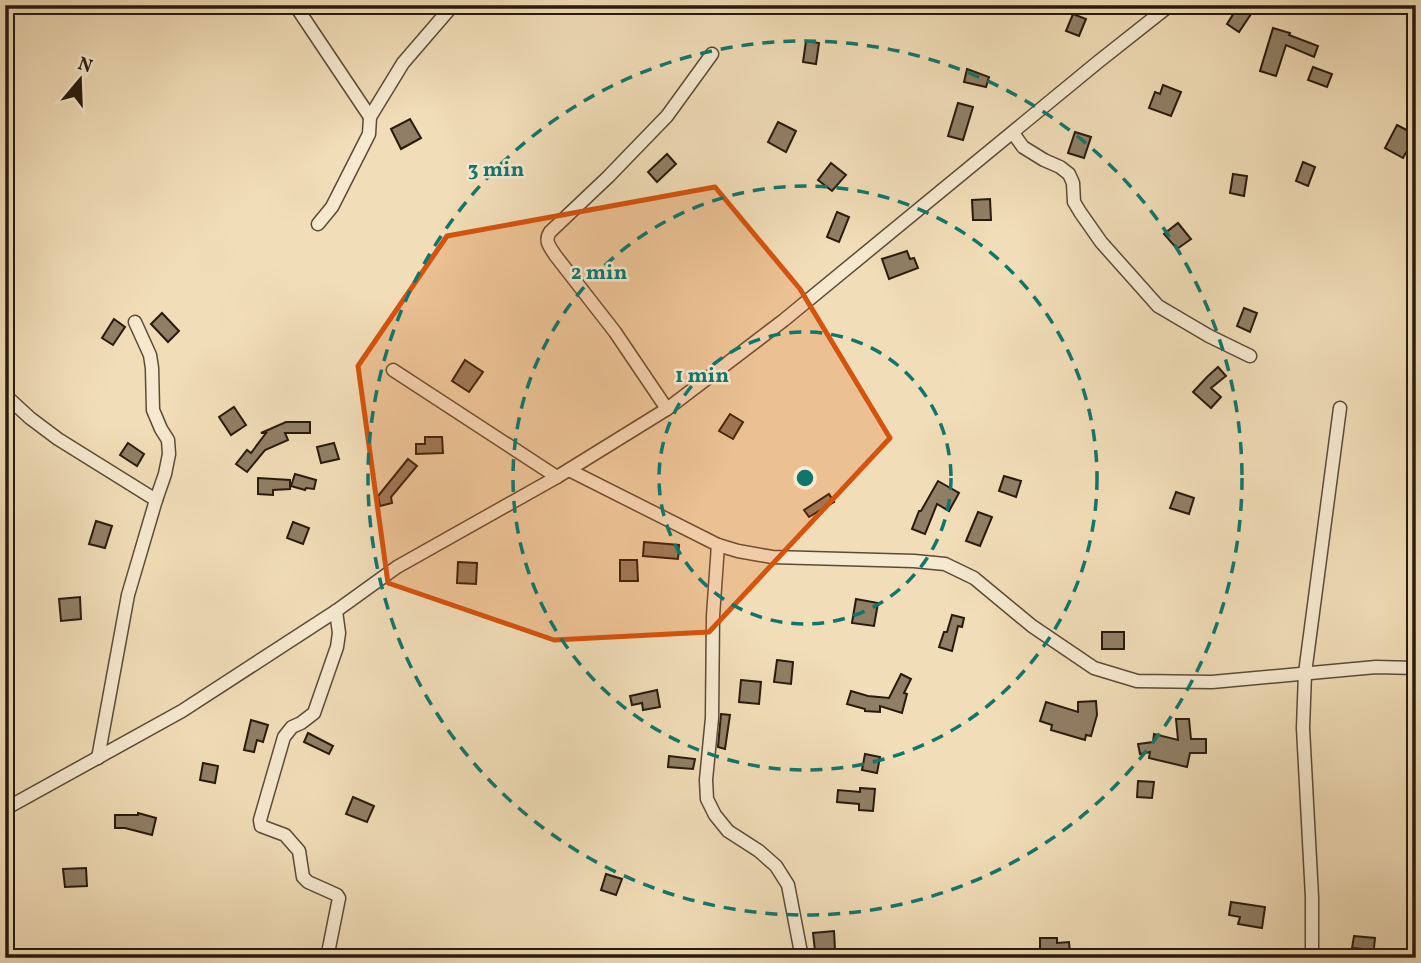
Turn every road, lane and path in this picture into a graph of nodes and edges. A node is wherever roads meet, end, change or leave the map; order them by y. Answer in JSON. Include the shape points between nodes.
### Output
{"nodes":[{"id":1,"x":295,"y":5,"type":"edge"},
{"id":2,"x":453,"y":5,"type":"edge"},
{"id":3,"x":1170,"y":5,"type":"edge"},
{"id":4,"x":712,"y":54,"type":"dead end"},
{"id":5,"x":370,"y":117,"type":"junction"},
{"id":6,"x":1013,"y":133,"type":"junction"},
{"id":7,"x":318,"y":224,"type":"dead end"},
{"id":8,"x":135,"y":322,"type":"dead end"},
{"id":9,"x":1250,"y":356,"type":"dead end"},
{"id":10,"x":393,"y":370,"type":"dead end"},
{"id":11,"x":5,"y":396,"type":"edge"},
{"id":12,"x":1340,"y":408,"type":"dead end"},
{"id":13,"x":667,"y":409,"type":"junction"},
{"id":14,"x":569,"y":470,"type":"junction"},
{"id":15,"x":557,"y":477,"type":"junction"},
{"id":16,"x":156,"y":500,"type":"junction"},
{"id":17,"x":718,"y":545,"type":"junction"},
{"id":18,"x":337,"y":611,"type":"junction"},
{"id":19,"x":1416,"y":668,"type":"edge"},
{"id":20,"x":1305,"y":673,"type":"junction"},
{"id":21,"x":98,"y":758,"type":"junction"},
{"id":22,"x":5,"y":809,"type":"edge"},
{"id":23,"x":327,"y":958,"type":"edge"},
{"id":24,"x":802,"y":958,"type":"edge"},
{"id":25,"x":1312,"y":958,"type":"edge"}],
"edges":[{"from":1,"to":5,"type":"street"},
{"from":2,"to":5,"type":"street","via":[[402,63]]},
{"from":3,"to":6,"type":"street"},
{"from":4,"to":13,"type":"street","via":[[667,116],[547,239]]},
{"from":5,"to":7,"type":"street","via":[[369,134],[332,207]]},
{"from":6,"to":9,"type":"street","via":[[1023,147],[1069,174],[1080,212],[1158,306]]},
{"from":6,"to":13,"type":"street"},
{"from":8,"to":16,"type":"street","via":[[150,355],[153,410],[170,447]]},
{"from":10,"to":15,"type":"street"},
{"from":11,"to":16,"type":"street","via":[[58,439]]},
{"from":12,"to":20,"type":"street"},
{"from":13,"to":14,"type":"street"},
{"from":14,"to":15,"type":"street"},
{"from":14,"to":17,"type":"street"},
{"from":15,"to":18,"type":"street","via":[[397,567]]},
{"from":16,"to":21,"type":"street","via":[[128,595]]},
{"from":17,"to":20,"type":"street","via":[[772,557],[945,565],[974,578],[1032,626],[1094,668],[1137,681],[1212,682]]},
{"from":17,"to":24,"type":"street","via":[[707,799],[728,831],[776,866],[788,885]]},
{"from":18,"to":21,"type":"street","via":[[182,711]]},
{"from":18,"to":23,"type":"street","via":[[337,647],[314,713],[284,737],[260,820],[261,826],[285,835],[299,851],[308,882],[339,898]]},
{"from":19,"to":20,"type":"street"},
{"from":20,"to":25,"type":"street"},
{"from":21,"to":22,"type":"street"}]}
